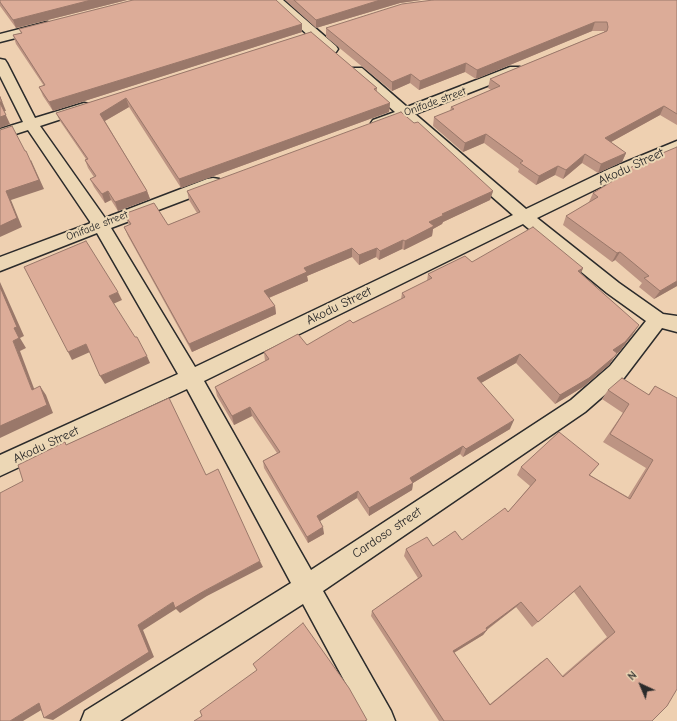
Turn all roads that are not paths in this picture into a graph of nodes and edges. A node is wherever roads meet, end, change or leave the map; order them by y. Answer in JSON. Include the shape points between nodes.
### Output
{"nodes":[{"id":1,"x":276,"y":0,"type":"edge"},
{"id":2,"x":60,"y":22,"type":"edge"},
{"id":3,"x":320,"y":33,"type":"junction"},
{"id":4,"x":0,"y":38,"type":"edge"},
{"id":5,"x":299,"y":40,"type":"edge"},
{"id":6,"x":0,"y":64,"type":"edge"},
{"id":7,"x":530,"y":64,"type":"edge"},
{"id":8,"x":98,"y":103,"type":"edge"},
{"id":9,"x":406,"y":112,"type":"junction"},
{"id":10,"x":31,"y":124,"type":"junction"},
{"id":11,"x":361,"y":129,"type":"edge"},
{"id":12,"x":0,"y":134,"type":"edge"},
{"id":13,"x":677,"y":146,"type":"edge"},
{"id":14,"x":228,"y":178,"type":"edge"},
{"id":15,"x":525,"y":217,"type":"junction"},
{"id":16,"x":101,"y":225,"type":"junction"},
{"id":17,"x":0,"y":264,"type":"edge"},
{"id":18,"x":668,"y":322,"type":"edge"},
{"id":19,"x":191,"y":378,"type":"junction"},
{"id":20,"x":0,"y":466,"type":"edge"},
{"id":21,"x":307,"y":586,"type":"junction"},
{"id":22,"x":95,"y":721,"type":"edge"},
{"id":23,"x":381,"y":721,"type":"edge"}],
"edges":[{"from":1,"to":3,"type":"street"},
{"from":2,"to":4,"type":"street"},
{"from":3,"to":5,"type":"street"},
{"from":3,"to":9,"type":"street","via":[[346,62]]},
{"from":6,"to":10,"type":"street"},
{"from":7,"to":9,"type":"street","name":"Onifade street"},
{"from":8,"to":10,"type":"street"},
{"from":9,"to":11,"type":"street","name":"Onifade street"},
{"from":9,"to":15,"type":"street"},
{"from":10,"to":12,"type":"street"},
{"from":10,"to":16,"type":"street"},
{"from":13,"to":15,"type":"street","name":"Akodu Street"},
{"from":14,"to":16,"type":"street","name":"Onifade street"},
{"from":15,"to":18,"type":"street","via":[[613,288]]},
{"from":15,"to":19,"type":"street","name":"Akodu Street"},
{"from":16,"to":17,"type":"street","name":"Onifade street"},
{"from":16,"to":19,"type":"street"},
{"from":18,"to":21,"type":"street","name":"Cardoso street","via":[[578,406]]},
{"from":19,"to":20,"type":"street","name":"Akodu Street"},
{"from":19,"to":21,"type":"street"},
{"from":21,"to":22,"type":"street","name":"Cardoso street"},
{"from":21,"to":23,"type":"street"}]}
